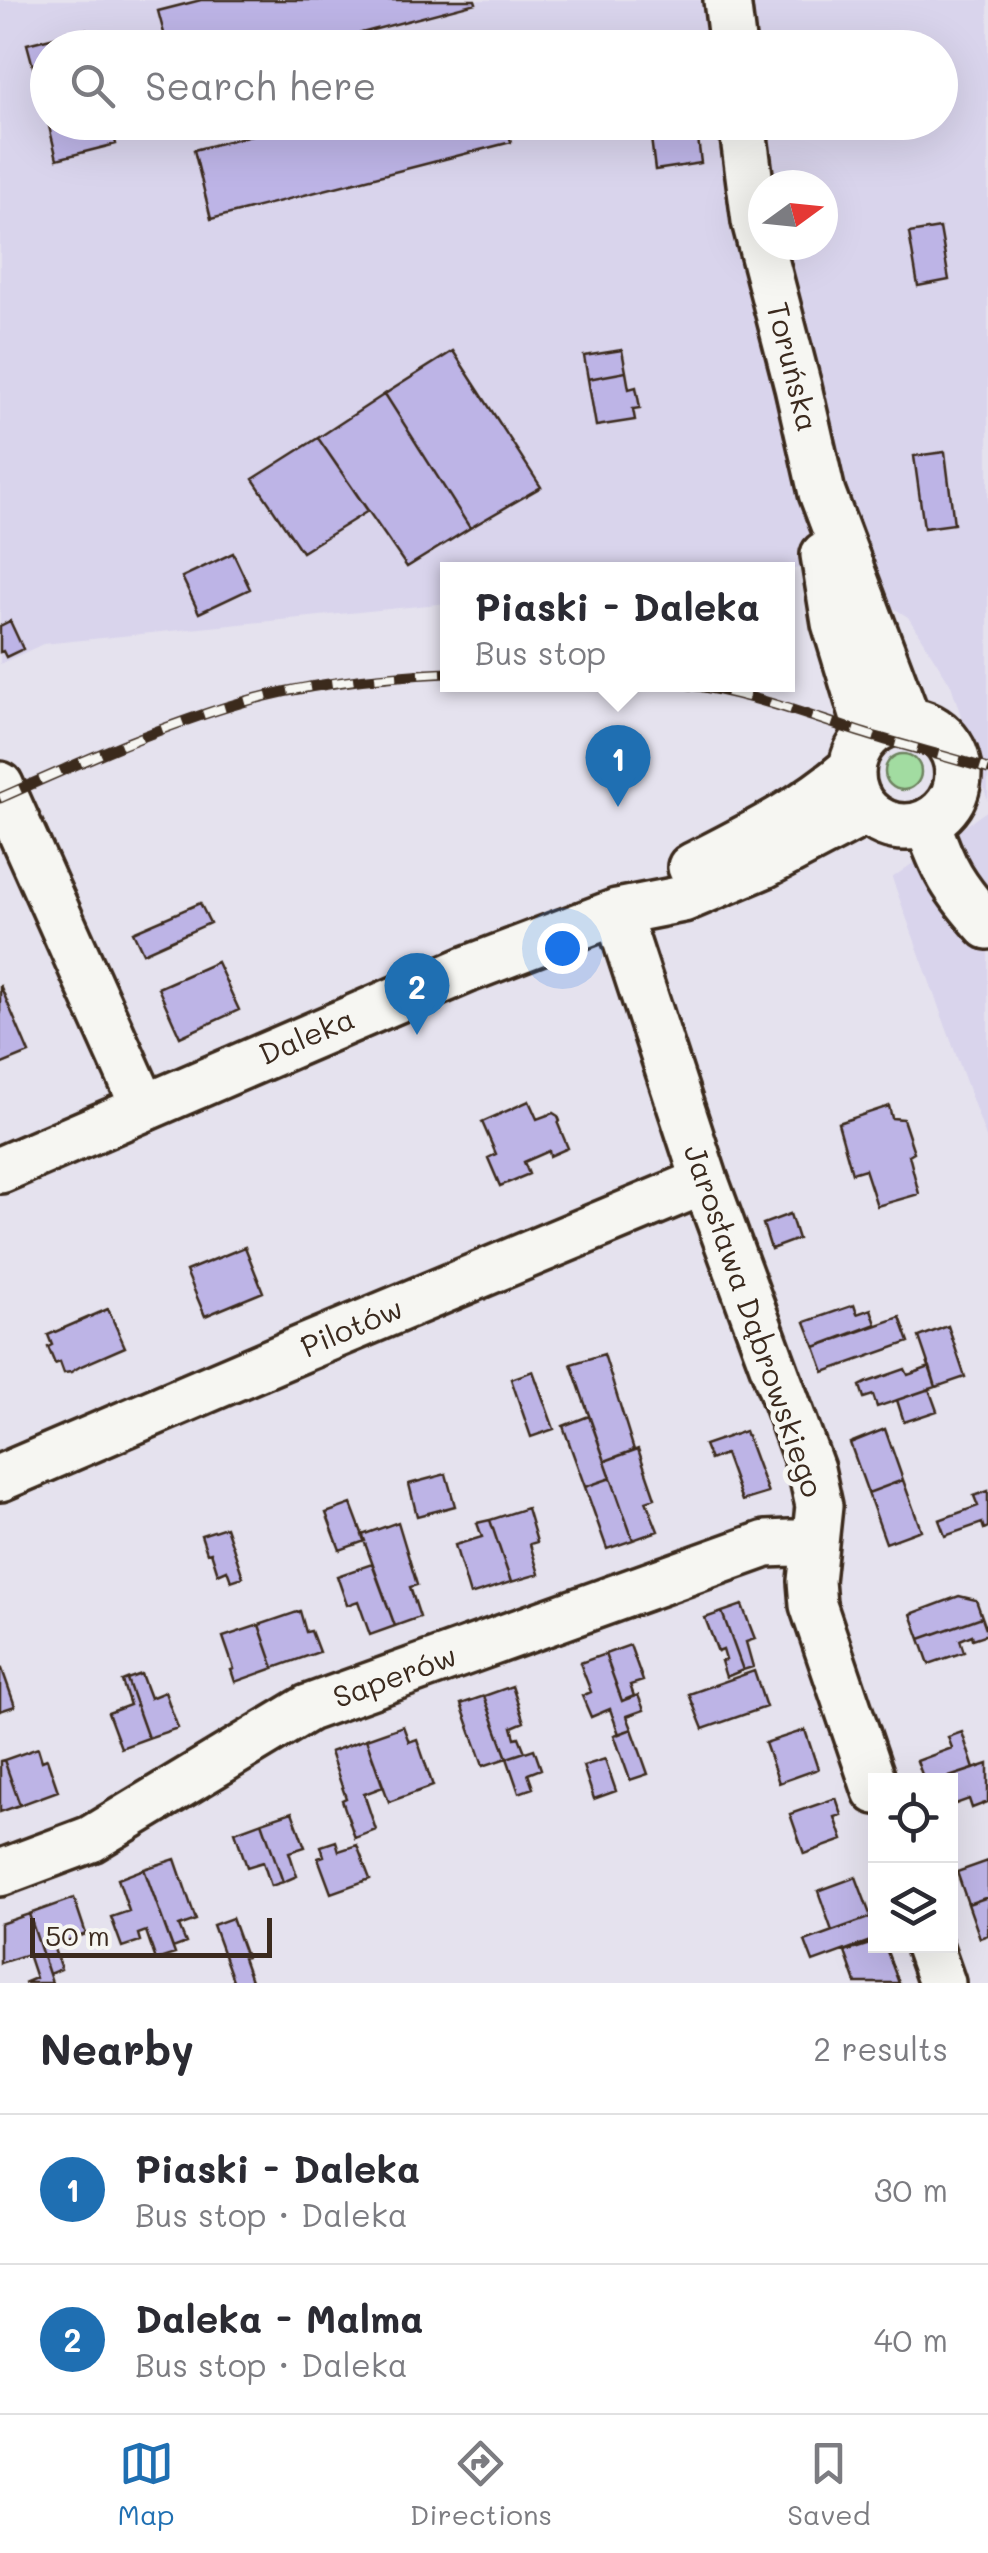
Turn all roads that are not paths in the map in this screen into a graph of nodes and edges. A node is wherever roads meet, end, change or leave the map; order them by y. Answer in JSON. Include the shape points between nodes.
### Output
{"nodes":[{"id":1,"x":727,"y":0,"type":"edge"},
{"id":2,"x":731,"y":30,"type":"edge"},
{"id":3,"x":744,"y":140,"type":"edge"},
{"id":4,"x":988,"y":739,"type":"edge"},
{"id":5,"x":893,"y":741,"type":"junction"},
{"id":6,"x":972,"y":779,"type":"edge"},
{"id":7,"x":0,"y":786,"type":"edge"},
{"id":8,"x":867,"y":812,"type":"junction"},
{"id":9,"x":926,"y":822,"type":"junction"},
{"id":10,"x":617,"y":912,"type":"junction"},
{"id":11,"x":988,"y":926,"type":"edge"},
{"id":12,"x":144,"y":1107,"type":"junction"},
{"id":13,"x":0,"y":1170,"type":"edge"},
{"id":14,"x":705,"y":1181,"type":"junction"},
{"id":15,"x":0,"y":1478,"type":"edge"},
{"id":16,"x":815,"y":1542,"type":"junction"},
{"id":17,"x":870,"y":1773,"type":"edge"},
{"id":18,"x":0,"y":1873,"type":"edge"},
{"id":19,"x":931,"y":1953,"type":"edge"},
{"id":20,"x":942,"y":1983,"type":"edge"}],
"edges":[{"from":1,"to":2,"type":"street"},
{"from":3,"to":5,"type":"street","name":"Toruńska","via":[[755,220],[822,493],[835,623]]},
{"from":4,"to":5,"type":"street"},
{"from":5,"to":6,"type":"street","via":[[955,759],[958,771]]},
{"from":5,"to":8,"type":"street","via":[[852,782]]},
{"from":5,"to":10,"type":"street","name":"Daleka","via":[[788,817]]},
{"from":6,"to":9,"type":"street"},
{"from":7,"to":12,"type":"street"},
{"from":8,"to":9,"type":"street","via":[[889,824]]},
{"from":8,"to":10,"type":"street","name":"Daleka","via":[[683,899]]},
{"from":9,"to":11,"type":"street","via":[[959,894]]},
{"from":10,"to":12,"type":"street","name":"Daleka"},
{"from":10,"to":14,"type":"street","name":"Jarosława Dąbrowskiego"},
{"from":12,"to":13,"type":"street","name":"Daleka"},
{"from":14,"to":15,"type":"street","name":"Pilotów"},
{"from":14,"to":16,"type":"street","name":"Jarosława Dąbrowskiego","via":[[811,1469]]},
{"from":16,"to":17,"type":"street","name":"Jarosława Dąbrowskiego","via":[[813,1605]]},
{"from":16,"to":18,"type":"street","name":"Saperów","via":[[766,1544],[308,1708],[92,1840]]},
{"from":19,"to":20,"type":"street"}]}
